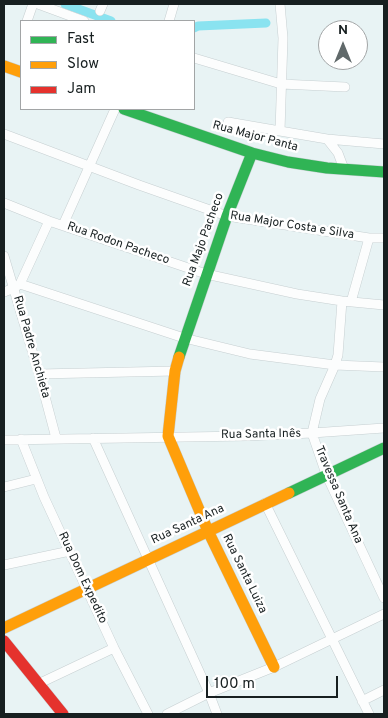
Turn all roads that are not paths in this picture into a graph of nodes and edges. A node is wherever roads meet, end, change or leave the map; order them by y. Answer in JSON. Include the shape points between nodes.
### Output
{"nodes":[{"id":1,"x":33,"y":4,"type":"edge"},
{"id":2,"x":38,"y":4,"type":"edge"},
{"id":3,"x":174,"y":4,"type":"edge"},
{"id":4,"x":280,"y":4,"type":"edge"},
{"id":5,"x":26,"y":20,"type":"edge"},
{"id":6,"x":81,"y":20,"type":"edge"},
{"id":7,"x":169,"y":20,"type":"edge"},
{"id":8,"x":195,"y":58,"type":"edge"},
{"id":9,"x":4,"y":66,"type":"edge"},
{"id":10,"x":20,"y":72,"type":"edge"},
{"id":11,"x":281,"y":84,"type":"junction"},
{"id":12,"x":345,"y":87,"type":"dead end"},
{"id":13,"x":116,"y":110,"type":"edge"},
{"id":14,"x":127,"y":110,"type":"edge"},
{"id":15,"x":228,"y":122,"type":"dead end"},
{"id":16,"x":280,"y":131,"type":"junction"},
{"id":17,"x":4,"y":134,"type":"edge"},
{"id":18,"x":327,"y":139,"type":"junction"},
{"id":19,"x":384,"y":144,"type":"edge"},
{"id":20,"x":252,"y":153,"type":"junction"},
{"id":21,"x":89,"y":166,"type":"junction"},
{"id":22,"x":344,"y":169,"type":"junction"},
{"id":23,"x":384,"y":172,"type":"edge"},
{"id":24,"x":4,"y":203,"type":"edge"},
{"id":25,"x":227,"y":216,"type":"junction"},
{"id":26,"x":49,"y":221,"type":"junction"},
{"id":27,"x":63,"y":225,"type":"junction"},
{"id":28,"x":369,"y":238,"type":"junction"},
{"id":29,"x":384,"y":238,"type":"edge"},
{"id":30,"x":4,"y":256,"type":"edge"},
{"id":31,"x":206,"y":274,"type":"junction"},
{"id":32,"x":17,"y":286,"type":"junction"},
{"id":33,"x":4,"y":292,"type":"edge"},
{"id":34,"x":347,"y":302,"type":"junction"},
{"id":35,"x":384,"y":305,"type":"edge"},
{"id":36,"x":184,"y":338,"type":"junction"},
{"id":37,"x":335,"y":365,"type":"junction"},
{"id":38,"x":384,"y":367,"type":"edge"},
{"id":39,"x":175,"y":371,"type":"junction"},
{"id":40,"x":39,"y":374,"type":"junction"},
{"id":41,"x":384,"y":428,"type":"edge"},
{"id":42,"x":312,"y":433,"type":"junction"},
{"id":43,"x":168,"y":436,"type":"junction"},
{"id":44,"x":56,"y":438,"type":"junction"},
{"id":45,"x":93,"y":438,"type":"junction"},
{"id":46,"x":4,"y":440,"type":"edge"},
{"id":47,"x":21,"y":440,"type":"junction"},
{"id":48,"x":384,"y":448,"type":"edge"},
{"id":49,"x":326,"y":474,"type":"junction"},
{"id":50,"x":36,"y":479,"type":"junction"},
{"id":51,"x":4,"y":487,"type":"edge"},
{"id":52,"x":265,"y":503,"type":"junction"},
{"id":53,"x":208,"y":531,"type":"junction"},
{"id":54,"x":70,"y":551,"type":"junction"},
{"id":55,"x":148,"y":559,"type":"junction"},
{"id":56,"x":4,"y":565,"type":"edge"},
{"id":57,"x":86,"y":588,"type":"junction"},
{"id":58,"x":384,"y":598,"type":"edge"},
{"id":59,"x":384,"y":614,"type":"edge"},
{"id":60,"x":4,"y":628,"type":"edge"},
{"id":61,"x":332,"y":638,"type":"junction"},
{"id":62,"x":4,"y":640,"type":"edge"},
{"id":63,"x":114,"y":648,"type":"junction"},
{"id":64,"x":274,"y":667,"type":"junction"},
{"id":65,"x":38,"y":684,"type":"junction"},
{"id":66,"x":384,"y":690,"type":"edge"},
{"id":67,"x":209,"y":693,"type":"junction"},
{"id":68,"x":362,"y":701,"type":"junction"},
{"id":69,"x":61,"y":713,"type":"edge"},
{"id":70,"x":148,"y":714,"type":"edge"},
{"id":71,"x":167,"y":714,"type":"edge"},
{"id":72,"x":217,"y":714,"type":"edge"},
{"id":73,"x":369,"y":714,"type":"edge"}],
"edges":[{"from":1,"to":5,"type":"street"},
{"from":2,"to":6,"type":"street"},
{"from":3,"to":7,"type":"street"},
{"from":4,"to":11,"type":"street"},
{"from":8,"to":11,"type":"street"},
{"from":9,"to":10,"type":"street"},
{"from":11,"to":12,"type":"street"},
{"from":11,"to":16,"type":"street"},
{"from":13,"to":21,"type":"street"},
{"from":14,"to":20,"type":"street","name":"Rua Major Panta"},
{"from":15,"to":16,"type":"street"},
{"from":16,"to":18,"type":"street"},
{"from":17,"to":21,"type":"street","name":"Rua Major Costa e Silva"},
{"from":18,"to":19,"type":"street"},
{"from":18,"to":22,"type":"street","via":[[338,153]]},
{"from":20,"to":22,"type":"street","name":"Rua Major Panta","via":[[288,162]]},
{"from":20,"to":25,"type":"street","name":"Rua Majo Pacheco"},
{"from":21,"to":25,"type":"street","name":"Rua Major Costa e Silva"},
{"from":21,"to":27,"type":"street"},
{"from":22,"to":23,"type":"street","name":"Rua Major Panta"},
{"from":24,"to":26,"type":"street","name":"Rua Rodon Pacheco"},
{"from":25,"to":28,"type":"street","name":"Rua Major Costa e Silva"},
{"from":25,"to":31,"type":"street","name":"Rua Majo Pacheco"},
{"from":26,"to":27,"type":"street","name":"Rua Rodon Pacheco"},
{"from":26,"to":32,"type":"street"},
{"from":27,"to":31,"type":"street","name":"Rua Rodon Pacheco"},
{"from":28,"to":29,"type":"street","name":"Rua Major Costa e Silva"},
{"from":28,"to":34,"type":"street","name":"Travessa Santa Ana"},
{"from":30,"to":32,"type":"street","name":"Rua Padre Anchieta"},
{"from":31,"to":34,"type":"street","name":"Rua Rodon Pacheco"},
{"from":31,"to":36,"type":"street","name":"Rua Majo Pacheco"},
{"from":32,"to":33,"type":"street"},
{"from":32,"to":36,"type":"street"},
{"from":32,"to":40,"type":"street","name":"Rua Padre Anchieta"},
{"from":34,"to":35,"type":"street","name":"Rua Rodon Pacheco"},
{"from":34,"to":37,"type":"street","name":"Travessa Santa Ana"},
{"from":36,"to":37,"type":"street","via":[[250,354]]},
{"from":36,"to":39,"type":"street","name":"Rua Majo Pacheco"},
{"from":37,"to":38,"type":"street"},
{"from":37,"to":42,"type":"street","name":"Travessa Santa Ana","via":[[320,399]]},
{"from":39,"to":40,"type":"street"},
{"from":39,"to":43,"type":"street","name":"Rua Majo Pacheco"},
{"from":40,"to":44,"type":"street","name":"Rua Padre Anchieta"},
{"from":41,"to":42,"type":"street","name":"Rua Santa Inês"},
{"from":42,"to":43,"type":"street","name":"Rua Santa Inês"},
{"from":42,"to":49,"type":"street","name":"Travessa Santa Ana"},
{"from":43,"to":45,"type":"street","name":"Rua Santa Inês"},
{"from":43,"to":53,"type":"street","name":"Rua Santa Luiza"},
{"from":44,"to":45,"type":"street","name":"Rua Santa Inês"},
{"from":44,"to":47,"type":"street","name":"Rua Santa Inês"},
{"from":45,"to":55,"type":"street"},
{"from":46,"to":47,"type":"street","name":"Rua Santa Inês"},
{"from":47,"to":50,"type":"street","name":"Rua Dom Expedito"},
{"from":48,"to":49,"type":"street","name":"Rua Santa Ana"},
{"from":49,"to":52,"type":"street","name":"Rua Santa Ana"},
{"from":49,"to":58,"type":"street","name":"Travessa Santa Ana"},
{"from":50,"to":51,"type":"street"},
{"from":50,"to":54,"type":"street","name":"Rua Dom Expedito"},
{"from":52,"to":53,"type":"street","name":"Rua Santa Ana"},
{"from":52,"to":61,"type":"street"},
{"from":53,"to":55,"type":"street","name":"Rua Santa Ana"},
{"from":53,"to":64,"type":"street","name":"Rua Santa Luiza"},
{"from":54,"to":56,"type":"street"},
{"from":54,"to":57,"type":"street","name":"Rua Dom Expedito"},
{"from":55,"to":57,"type":"street","name":"Rua Santa Ana"},
{"from":55,"to":67,"type":"street"},
{"from":57,"to":60,"type":"street","name":"Rua Santa Ana"},
{"from":57,"to":63,"type":"street","name":"Rua Dom Expedito"},
{"from":59,"to":61,"type":"street"},
{"from":61,"to":64,"type":"street"},
{"from":61,"to":68,"type":"street"},
{"from":62,"to":65,"type":"street"},
{"from":63,"to":65,"type":"street"},
{"from":63,"to":70,"type":"street","name":"Rua Dom Expedito"},
{"from":64,"to":67,"type":"street"},
{"from":65,"to":69,"type":"street"},
{"from":66,"to":68,"type":"street"},
{"from":67,"to":71,"type":"street"},
{"from":67,"to":72,"type":"street"},
{"from":68,"to":73,"type":"street"}]}
